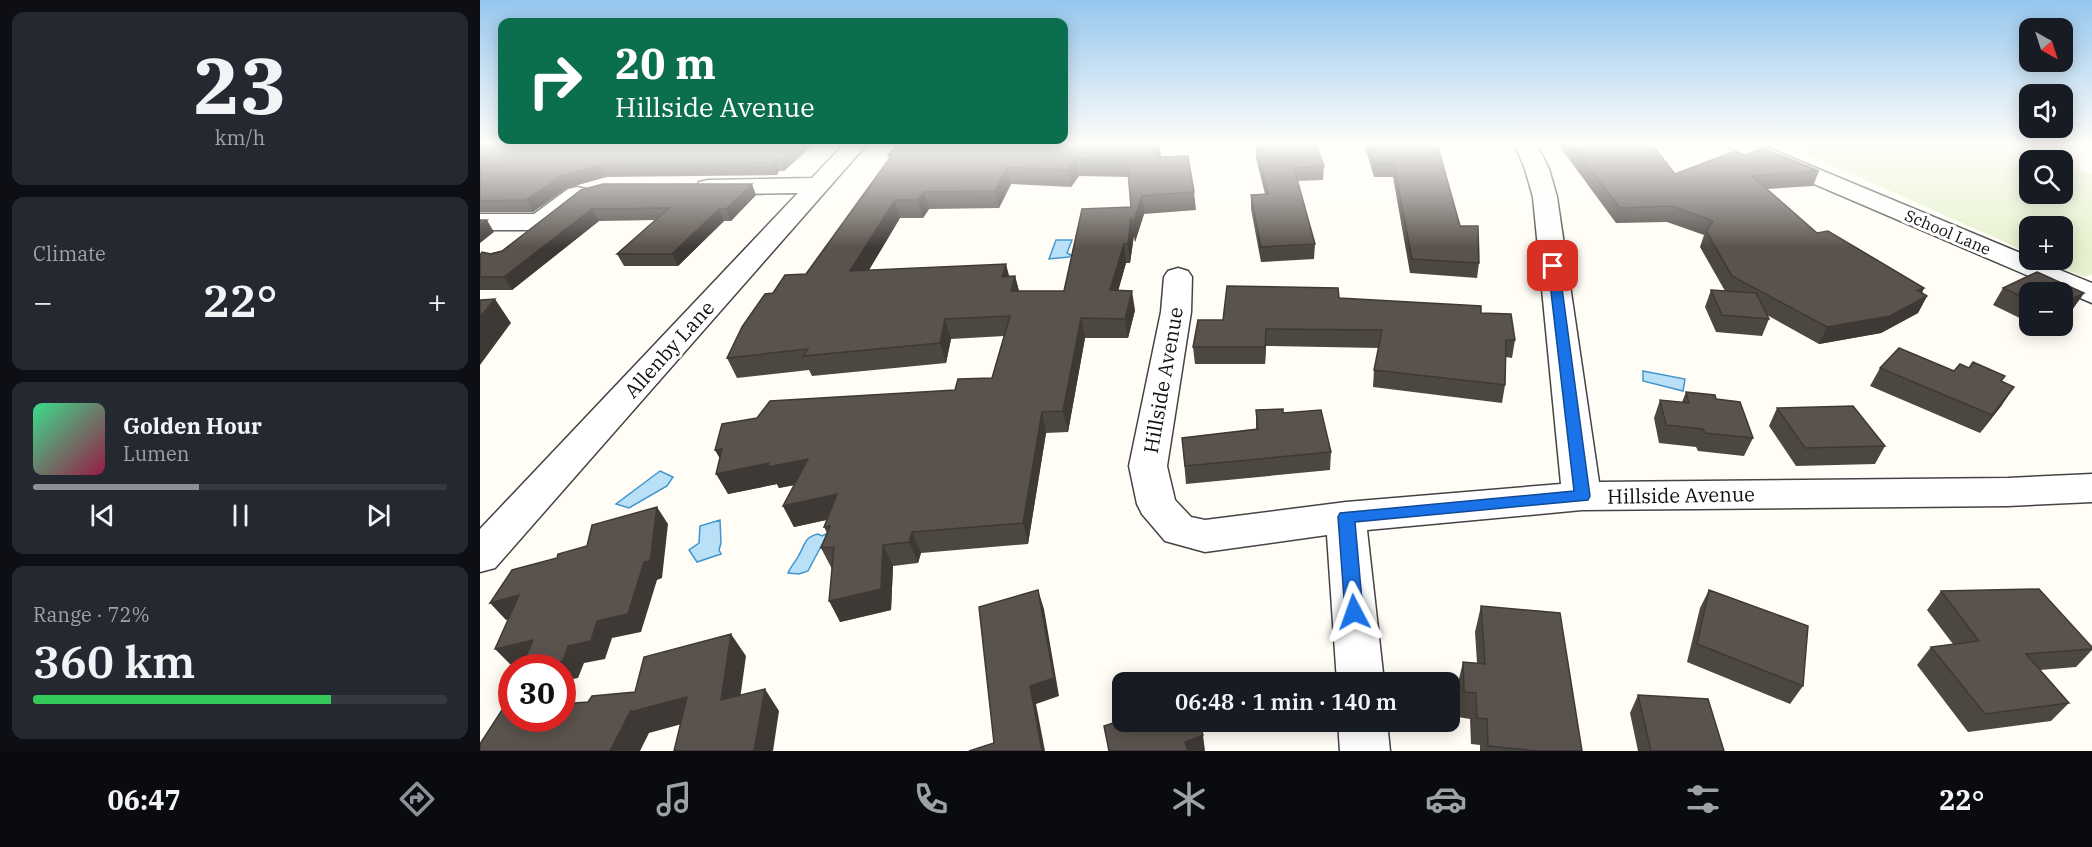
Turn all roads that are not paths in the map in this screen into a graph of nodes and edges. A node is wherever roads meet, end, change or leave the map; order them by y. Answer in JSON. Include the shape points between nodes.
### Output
{"nodes":[{"id":1,"x":825,"y":178,"type":"edge"},
{"id":2,"x":1539,"y":178,"type":"edge"},
{"id":3,"x":1820,"y":178,"type":"edge"},
{"id":4,"x":819,"y":185,"type":"junction"},
{"id":5,"x":686,"y":186,"type":"edge"},
{"id":6,"x":599,"y":187,"type":"edge"},
{"id":7,"x":480,"y":222,"type":"edge"},
{"id":8,"x":540,"y":222,"type":"junction"},
{"id":9,"x":507,"y":249,"type":"edge"},
{"id":10,"x":1178,"y":277,"type":"dead end"},
{"id":11,"x":2092,"y":294,"type":"edge"},
{"id":12,"x":2092,"y":488,"type":"edge"},
{"id":13,"x":1582,"y":496,"type":"junction"},
{"id":14,"x":1346,"y":517,"type":"junction"},
{"id":15,"x":480,"y":556,"type":"edge"},
{"id":16,"x":1359,"y":672,"type":"edge"},
{"id":17,"x":1364,"y":732,"type":"edge"},
{"id":18,"x":1365,"y":751,"type":"edge"}],
"edges":[{"from":1,"to":4,"type":"street","name":"Allenby Lane"},
{"from":2,"to":13,"type":"street","via":[[1545,197]]},
{"from":3,"to":11,"type":"street","name":"School Lane"},
{"from":4,"to":5,"type":"street"},
{"from":4,"to":15,"type":"street","name":"Allenby Lane"},
{"from":6,"to":8,"type":"street","via":[[577,195]]},
{"from":7,"to":8,"type":"street"},
{"from":8,"to":9,"type":"street"},
{"from":10,"to":14,"type":"street","name":"Hillside Avenue","via":[[1176,312],[1148,466],[1156,504],[1179,530],[1205,536]]},
{"from":12,"to":13,"type":"street","name":"Hillside Avenue"},
{"from":13,"to":14,"type":"street","name":"Hillside Avenue"},
{"from":14,"to":16,"type":"street"},
{"from":17,"to":18,"type":"street"}]}
